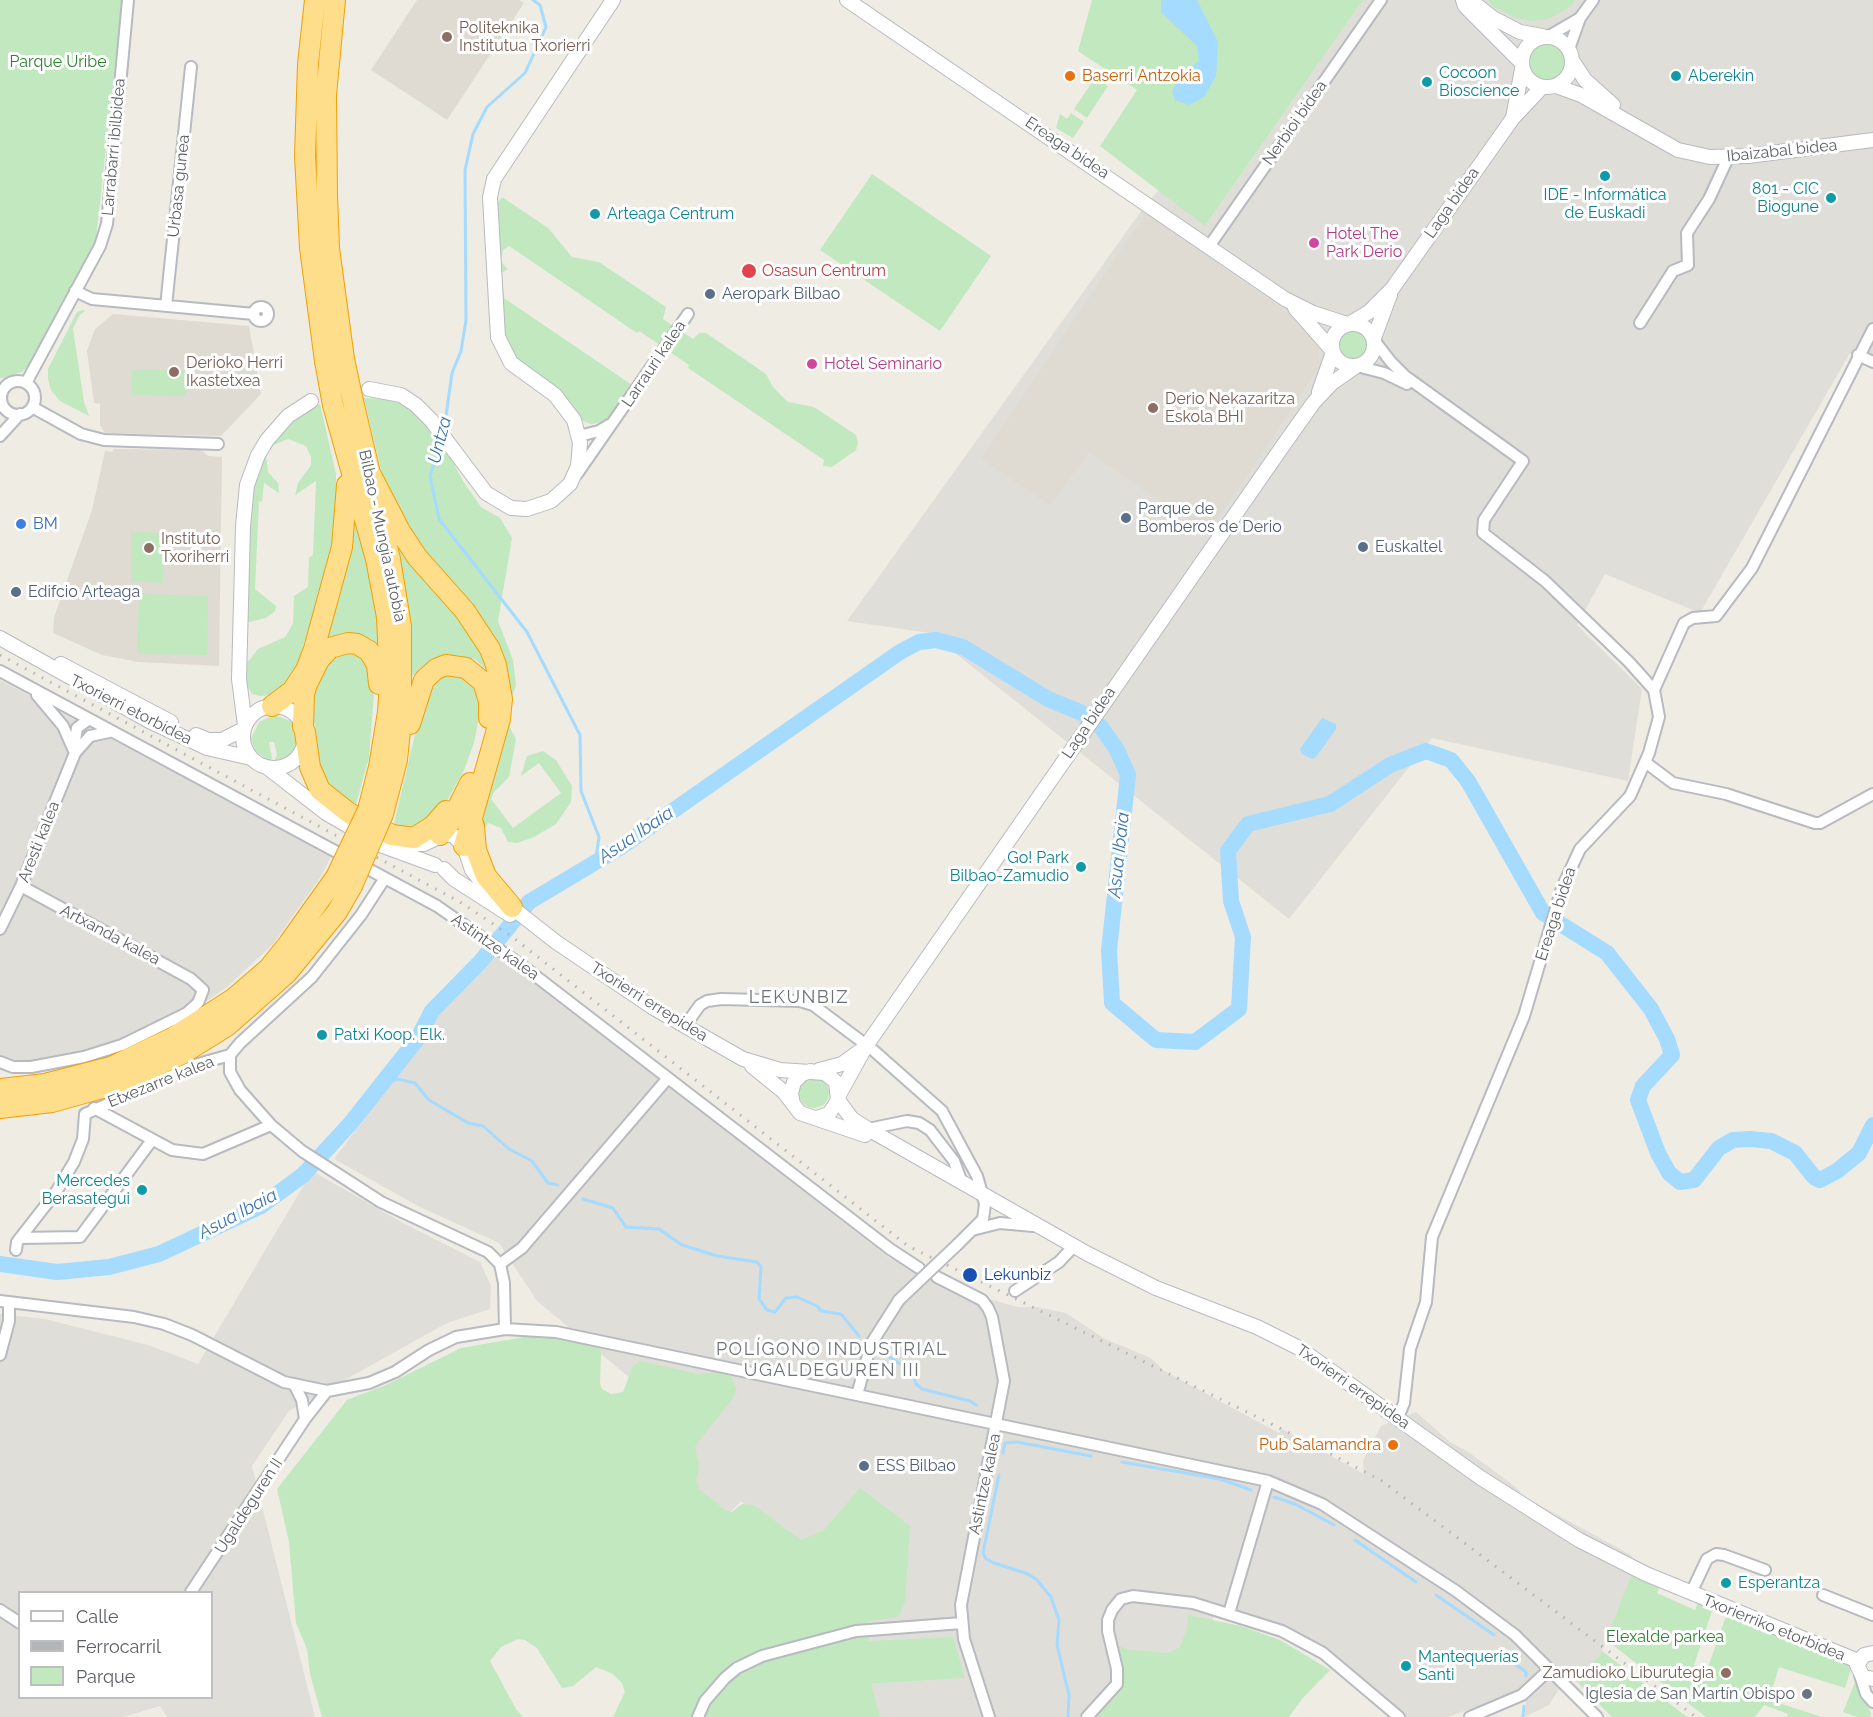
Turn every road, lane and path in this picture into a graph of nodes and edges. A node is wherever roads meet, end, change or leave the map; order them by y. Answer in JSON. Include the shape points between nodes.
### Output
{"nodes":[{"id":1,"x":128,"y":0,"type":"edge"},
{"id":2,"x":315,"y":0,"type":"edge"},
{"id":3,"x":335,"y":0,"type":"edge"},
{"id":4,"x":614,"y":0,"type":"edge"},
{"id":5,"x":847,"y":0,"type":"edge"},
{"id":6,"x":1381,"y":0,"type":"edge"},
{"id":7,"x":1593,"y":0,"type":"edge"},
{"id":8,"x":1464,"y":2,"type":"edge"},
{"id":9,"x":1581,"y":18,"type":"junction"},
{"id":10,"x":1546,"y":36,"type":"junction"},
{"id":11,"x":1571,"y":55,"type":"junction"},
{"id":12,"x":1522,"y":65,"type":"junction"},
{"id":13,"x":191,"y":67,"type":"dead end"},
{"id":14,"x":1549,"y":87,"type":"junction"},
{"id":15,"x":1513,"y":118,"type":"junction"},
{"id":16,"x":1658,"y":139,"type":"junction"},
{"id":17,"x":1873,"y":140,"type":"edge"},
{"id":18,"x":1728,"y":158,"type":"junction"},
{"id":19,"x":1210,"y":245,"type":"junction"},
{"id":20,"x":1392,"y":289,"type":"junction"},
{"id":21,"x":75,"y":291,"type":"junction"},
{"id":22,"x":1285,"y":299,"type":"junction"},
{"id":23,"x":166,"y":306,"type":"junction"},
{"id":24,"x":254,"y":314,"type":"dead end"},
{"id":25,"x":688,"y":314,"type":"dead end"},
{"id":26,"x":1640,"y":323,"type":"dead end"},
{"id":27,"x":1348,"y":324,"type":"junction"},
{"id":28,"x":1873,"y":329,"type":"edge"},
{"id":29,"x":1374,"y":339,"type":"junction"},
{"id":30,"x":1333,"y":351,"type":"junction"},
{"id":31,"x":1858,"y":355,"type":"junction"},
{"id":32,"x":1873,"y":362,"type":"edge"},
{"id":33,"x":1356,"y":366,"type":"junction"},
{"id":34,"x":26,"y":383,"type":"junction"},
{"id":35,"x":1,"y":390,"type":"edge"},
{"id":36,"x":361,"y":395,"type":"junction"},
{"id":37,"x":311,"y":401,"type":"dead end"},
{"id":38,"x":1438,"y":401,"type":"junction"},
{"id":39,"x":1314,"y":402,"type":"junction"},
{"id":40,"x":4,"y":406,"type":"junction"},
{"id":41,"x":32,"y":407,"type":"junction"},
{"id":42,"x":20,"y":414,"type":"junction"},
{"id":43,"x":620,"y":414,"type":"junction"},
{"id":44,"x":0,"y":425,"type":"edge"},
{"id":45,"x":0,"y":436,"type":"edge"},
{"id":46,"x":579,"y":436,"type":"junction"},
{"id":47,"x":218,"y":444,"type":"dead end"},
{"id":48,"x":347,"y":462,"type":"junction"},
{"id":49,"x":369,"y":471,"type":"junction"},
{"id":50,"x":570,"y":484,"type":"junction"},
{"id":51,"x":0,"y":638,"type":"edge"},
{"id":52,"x":17,"y":647,"type":"junction"},
{"id":53,"x":0,"y":671,"type":"edge"},
{"id":54,"x":239,"y":679,"type":"junction"},
{"id":55,"x":31,"y":689,"type":"junction"},
{"id":56,"x":1654,"y":690,"type":"junction"},
{"id":57,"x":272,"y":706,"type":"junction"},
{"id":58,"x":88,"y":720,"type":"junction"},
{"id":59,"x":244,"y":727,"type":"junction"},
{"id":60,"x":111,"y":732,"type":"junction"},
{"id":61,"x":304,"y":736,"type":"junction"},
{"id":62,"x":85,"y":741,"type":"junction"},
{"id":63,"x":75,"y":753,"type":"junction"},
{"id":64,"x":251,"y":758,"type":"junction"},
{"id":65,"x":397,"y":760,"type":"junction"},
{"id":66,"x":1645,"y":762,"type":"junction"},
{"id":67,"x":268,"y":768,"type":"junction"},
{"id":68,"x":470,"y":781,"type":"junction"},
{"id":69,"x":1873,"y":794,"type":"edge"},
{"id":70,"x":474,"y":806,"type":"junction"},
{"id":71,"x":363,"y":810,"type":"junction"},
{"id":72,"x":437,"y":838,"type":"junction"},
{"id":73,"x":464,"y":848,"type":"junction"},
{"id":74,"x":440,"y":867,"type":"junction"},
{"id":75,"x":385,"y":878,"type":"junction"},
{"id":76,"x":344,"y":881,"type":"junction"},
{"id":77,"x":21,"y":886,"type":"junction"},
{"id":78,"x":511,"y":910,"type":"junction"},
{"id":79,"x":0,"y":929,"type":"edge"},
{"id":80,"x":685,"y":1026,"type":"junction"},
{"id":81,"x":866,"y":1046,"type":"junction"},
{"id":82,"x":230,"y":1055,"type":"junction"},
{"id":83,"x":743,"y":1059,"type":"junction"},
{"id":84,"x":0,"y":1062,"type":"edge"},
{"id":85,"x":816,"y":1070,"type":"junction"},
{"id":86,"x":668,"y":1078,"type":"junction"},
{"id":87,"x":0,"y":1089,"type":"edge"},
{"id":88,"x":838,"y":1098,"type":"junction"},
{"id":89,"x":793,"y":1105,"type":"junction"},
{"id":90,"x":0,"y":1108,"type":"edge"},
{"id":91,"x":94,"y":1108,"type":"junction"},
{"id":92,"x":817,"y":1118,"type":"junction"},
{"id":93,"x":271,"y":1125,"type":"junction"},
{"id":94,"x":868,"y":1129,"type":"junction"},
{"id":95,"x":152,"y":1140,"type":"junction"},
{"id":96,"x":972,"y":1187,"type":"junction"},
{"id":97,"x":1045,"y":1229,"type":"junction"},
{"id":98,"x":972,"y":1230,"type":"junction"},
{"id":99,"x":20,"y":1238,"type":"junction"},
{"id":100,"x":1074,"y":1246,"type":"junction"},
{"id":101,"x":16,"y":1250,"type":"dead end"},
{"id":102,"x":500,"y":1264,"type":"junction"},
{"id":103,"x":919,"y":1268,"type":"dead end"},
{"id":104,"x":937,"y":1277,"type":"dead end"},
{"id":105,"x":1015,"y":1291,"type":"dead end"},
{"id":106,"x":5,"y":1302,"type":"edge"},
{"id":107,"x":505,"y":1329,"type":"junction"},
{"id":108,"x":0,"y":1354,"type":"edge"},
{"id":109,"x":294,"y":1384,"type":"junction"},
{"id":110,"x":327,"y":1391,"type":"junction"},
{"id":111,"x":856,"y":1395,"type":"junction"},
{"id":112,"x":1398,"y":1418,"type":"junction"},
{"id":113,"x":305,"y":1419,"type":"junction"},
{"id":114,"x":997,"y":1425,"type":"junction"},
{"id":115,"x":1268,"y":1481,"type":"junction"},
{"id":116,"x":1765,"y":1570,"type":"dead end"},
{"id":117,"x":192,"y":1591,"type":"edge"},
{"id":118,"x":1691,"y":1593,"type":"junction"},
{"id":119,"x":1823,"y":1595,"type":"dead end"},
{"id":120,"x":0,"y":1610,"type":"edge"},
{"id":121,"x":1229,"y":1613,"type":"junction"},
{"id":122,"x":1873,"y":1616,"type":"edge"},
{"id":123,"x":18,"y":1622,"type":"edge"},
{"id":124,"x":962,"y":1623,"type":"junction"},
{"id":125,"x":1873,"y":1653,"type":"edge"},
{"id":126,"x":1550,"y":1669,"type":"junction"},
{"id":127,"x":1864,"y":1672,"type":"edge"},
{"id":128,"x":1873,"y":1702,"type":"edge"},
{"id":129,"x":698,"y":1717,"type":"edge"},
{"id":130,"x":989,"y":1717,"type":"edge"},
{"id":131,"x":1087,"y":1717,"type":"edge"},
{"id":132,"x":1399,"y":1717,"type":"edge"},
{"id":133,"x":1470,"y":1717,"type":"edge"},
{"id":134,"x":1597,"y":1717,"type":"edge"}],
"edges":[{"from":1,"to":21,"type":"street","name":"Larrabarri ibilbidea","via":[[107,224],[100,246]]},
{"from":2,"to":48,"type":"highway","name":"Bilbao - Mungia autobia","bridge":true,"via":[[305,156],[310,248],[324,361]]},
{"from":3,"to":36,"type":"highway","name":"Bilbao - Mungia autobia","bridge":true,"via":[[326,94],[329,248],[344,359]]},
{"from":4,"to":46,"type":"street","via":[[494,178],[490,197],[500,345],[514,366],[561,400]]},
{"from":5,"to":19,"type":"street","name":"Ereaga bidea"},
{"from":6,"to":19,"type":"street","name":"Nerbioi bidea"},
{"from":7,"to":9,"type":"street"},
{"from":8,"to":10,"type":"street","via":[[1520,32]]},
{"from":8,"to":12,"type":"street"},
{"from":9,"to":10,"type":"street"},
{"from":9,"to":11,"type":"street"},
{"from":10,"to":11,"type":"street","via":[[1563,42]]},
{"from":10,"to":12,"type":"street","via":[[1529,44]]},
{"from":11,"to":14,"type":"street","via":[[1569,74]]},
{"from":11,"to":16,"type":"street","name":"Ibaizabal bidea","via":[[1585,80]]},
{"from":12,"to":14,"type":"street","via":[[1530,81]]},
{"from":12,"to":15,"type":"street","name":"Laga bidea"},
{"from":13,"to":23,"type":"street","name":"Urbasa gunea"},
{"from":14,"to":15,"type":"street","name":"Laga bidea"},
{"from":14,"to":16,"type":"street","name":"Ibaizabal bidea","via":[[1581,95]]},
{"from":15,"to":20,"type":"street","name":"Laga bidea"},
{"from":16,"to":18,"type":"street","name":"Ibaizabal bidea","via":[[1678,150]]},
{"from":17,"to":18,"type":"street","name":"Ibaizabal bidea"},
{"from":18,"to":26,"type":"street","via":[[1687,233],[1688,265],[1673,271]]},
{"from":19,"to":22,"type":"street","name":"Ereaga bidea"},
{"from":20,"to":27,"type":"street","name":"Laga bidea","via":[[1369,312]]},
{"from":20,"to":29,"type":"street","name":"Laga bidea"},
{"from":21,"to":23,"type":"street","via":[[92,299]]},
{"from":21,"to":34,"type":"street","name":"Larrabarri ibilbidea"},
{"from":22,"to":27,"type":"street"},
{"from":22,"to":30,"type":"street"},
{"from":23,"to":24,"type":"street"},
{"from":25,"to":43,"type":"street","name":"Larrauri kalea"},
{"from":27,"to":29,"type":"street","via":[[1364,326]]},
{"from":27,"to":30,"type":"street","via":[[1335,334]]},
{"from":28,"to":31,"type":"street"},
{"from":29,"to":33,"type":"street","via":[[1368,362]]},
{"from":29,"to":38,"type":"street","via":[[1391,362]]},
{"from":30,"to":33,"type":"street","via":[[1341,363]]},
{"from":30,"to":39,"type":"street","name":"Laga bidea"},
{"from":31,"to":32,"type":"street"},
{"from":31,"to":56,"type":"street","via":[[1752,568],[1716,616],[1684,622]]},
{"from":33,"to":38,"type":"street","via":[[1399,378]]},
{"from":33,"to":39,"type":"street","name":"Laga bidea"},
{"from":34,"to":35,"type":"street","via":[[10,383]]},
{"from":34,"to":41,"type":"street","via":[[33,391]]},
{"from":35,"to":40,"type":"street"},
{"from":36,"to":49,"type":"highway","name":"Bilbao - Mungia autobia"},
{"from":36,"to":50,"type":"street","via":[[401,395],[416,405],[486,493],[511,508],[527,509],[551,501]]},
{"from":37,"to":54,"type":"street","via":[[288,416],[267,440],[247,485]]},
{"from":38,"to":56,"type":"street","via":[[1523,461],[1484,520],[1483,533],[1545,581]]},
{"from":39,"to":81,"type":"street","name":"Laga bidea"},
{"from":40,"to":42,"type":"street","via":[[10,413]]},
{"from":40,"to":44,"type":"street"},
{"from":41,"to":42,"type":"street"},
{"from":41,"to":47,"type":"street","via":[[81,434],[104,440]]},
{"from":42,"to":45,"type":"street"},
{"from":43,"to":46,"type":"street","via":[[599,431]]},
{"from":43,"to":50,"type":"street","name":"Larrauri kalea"},
{"from":46,"to":50,"type":"street","via":[[578,466]]},
{"from":48,"to":57,"type":"highway","via":[[346,527],[314,649],[292,691]]},
{"from":48,"to":71,"type":"highway","name":"Bilbao - Mungia autobia","via":[[376,559],[387,617],[388,712],[379,767]]},
{"from":49,"to":65,"type":"highway","name":"Bilbao - Mungia autobia","via":[[401,626],[403,692]]},
{"from":49,"to":70,"type":"highway","via":[[400,531],[417,557],[470,618],[496,666],[502,699],[500,719]]},
{"from":51,"to":52,"type":"street","name":"Txorierri etorbidea"},
{"from":52,"to":59,"type":"street","name":"Txorierri etorbidea","via":[[77,671],[208,740],[222,740]]},
{"from":52,"to":64,"type":"street","name":"Txorierri etorbidea","via":[[192,742]]},
{"from":53,"to":55,"type":"street","name":"Astintze kalea"},
{"from":54,"to":57,"type":"street","via":[[252,700]]},
{"from":54,"to":59,"type":"street"},
{"from":55,"to":58,"type":"street","name":"Astintze kalea"},
{"from":55,"to":63,"type":"street","name":"Astintze kalea","via":[[63,726]]},
{"from":56,"to":66,"type":"street","name":"Ereaga bidea","via":[[1659,717]]},
{"from":57,"to":59,"type":"street","via":[[252,715]]},
{"from":57,"to":61,"type":"street","via":[[289,710]]},
{"from":58,"to":60,"type":"street","name":"Astintze kalea"},
{"from":58,"to":62,"type":"street"},
{"from":58,"to":63,"type":"street","name":"Aresti kalea","via":[[81,723],[74,735]]},
{"from":59,"to":64,"type":"street","via":[[244,744]]},
{"from":60,"to":62,"type":"street","via":[[96,734]]},
{"from":60,"to":75,"type":"street","name":"Astintze kalea"},
{"from":61,"to":67,"type":"street","via":[[292,762]]},
{"from":61,"to":68,"type":"highway","via":[[310,767],[320,790],[349,813],[392,836],[414,838],[433,826]]},
{"from":61,"to":71,"type":"street","via":[[305,773],[321,798]]},
{"from":61,"to":71,"type":"highway","via":[[304,694],[324,653],[348,643],[369,651],[377,665],[379,703]]},
{"from":62,"to":63,"type":"street","name":"Aresti kalea"},
{"from":63,"to":77,"type":"street","name":"Aresti kalea"},
{"from":64,"to":67,"type":"street"},
{"from":65,"to":68,"type":"highway","via":[[408,737],[414,704],[424,680],[446,665],[466,668],[483,682],[489,700],[486,736]]},
{"from":65,"to":71,"type":"highway","name":"Bilbao - Mungia autobia"},
{"from":66,"to":69,"type":"street","via":[[1673,783],[1726,794],[1821,823]]},
{"from":66,"to":112,"type":"street","name":"Ereaga bidea","via":[[1630,796],[1575,857],[1556,904],[1524,1016],[1432,1237],[1426,1302],[1410,1349],[1404,1403]]},
{"from":67,"to":74,"type":"street","name":"Txorierri errepidea","via":[[326,813],[383,846]]},
{"from":68,"to":72,"type":"highway","via":[[459,807]]},
{"from":70,"to":73,"type":"highway"},
{"from":70,"to":78,"type":"highway","via":[[478,858]]},
{"from":71,"to":72,"type":"street","via":[[395,841],[414,846]]},
{"from":71,"to":76,"type":"highway","name":"Bilbao - Mungia autobia","bridge":true},
{"from":71,"to":76,"type":"highway","name":"Bilbao - Mungia autobia","bridge":true},
{"from":72,"to":73,"type":"street","via":[[454,836]]},
{"from":72,"to":74,"type":"street","via":[[429,851]]},
{"from":73,"to":74,"type":"street","via":[[463,860],[457,867]]},
{"from":73,"to":78,"type":"street","name":"Txorierri errepidea","via":[[477,879]]},
{"from":74,"to":78,"type":"street","name":"Txorierri errepidea","via":[[454,879]]},
{"from":75,"to":82,"type":"street","name":"Etxezarre kalea","via":[[312,977]]},
{"from":75,"to":86,"type":"street","name":"Astintze kalea","via":[[437,906],[501,950]]},
{"from":76,"to":87,"type":"highway","name":"Bilbao - Mungia autobia","via":[[269,968],[233,999],[174,1037],[111,1067],[45,1084]]},
{"from":76,"to":90,"type":"highway","name":"Bilbao - Mungia autobia","via":[[337,912],[287,973],[227,1026],[182,1054],[120,1083],[52,1102]]},
{"from":77,"to":79,"type":"street","name":"Aresti kalea"},
{"from":77,"to":84,"type":"street","name":"Artxanda kalea","via":[[199,983],[203,990],[202,997],[187,1013],[122,1045],[31,1067]]},
{"from":78,"to":80,"type":"street","name":"Txorierri errepidea"},
{"from":80,"to":81,"type":"street","via":[[700,1005],[708,1001],[800,1001],[813,1005]]},
{"from":80,"to":83,"type":"street","name":"Txorierri errepidea"},
{"from":81,"to":85,"type":"street","via":[[842,1064]]},
{"from":81,"to":88,"type":"street"},
{"from":81,"to":96,"type":"street","via":[[942,1111],[968,1157]]},
{"from":82,"to":91,"type":"street","name":"Etxezarre kalea","via":[[198,1064],[142,1091]]},
{"from":82,"to":93,"type":"street","via":[[234,1081]]},
{"from":83,"to":85,"type":"street","name":"Txorierri errepidea","via":[[780,1070]]},
{"from":83,"to":89,"type":"street","name":"Txorierri errepidea","via":[[774,1083]]},
{"from":85,"to":88,"type":"street","name":"Txorierri errepidea","via":[[836,1082]]},
{"from":85,"to":89,"type":"street","via":[[802,1074],[794,1082]]},
{"from":86,"to":102,"type":"street","via":[[522,1248]]},
{"from":86,"to":103,"type":"street","name":"Astintze kalea"},
{"from":88,"to":92,"type":"street","via":[[829,1114]]},
{"from":88,"to":94,"type":"street","name":"Txorierri errepidea","via":[[852,1119]]},
{"from":89,"to":92,"type":"street","name":"Txorierri errepidea","via":[[800,1113]]},
{"from":91,"to":95,"type":"street"},
{"from":91,"to":99,"type":"street","name":"Etxezarre kalea","via":[[85,1114],[83,1139],[69,1173]]},
{"from":92,"to":96,"type":"street","name":"Txorierri errepidea","via":[[855,1130],[955,1183]]},
{"from":93,"to":95,"type":"street","via":[[203,1154],[172,1150]]},
{"from":93,"to":102,"type":"street","via":[[323,1166],[381,1202],[488,1252]]},
{"from":94,"to":96,"type":"street","name":"Txorierri errepidea"},
{"from":94,"to":96,"type":"street","via":[[907,1121],[919,1123],[930,1130]]},
{"from":95,"to":99,"type":"street","via":[[80,1237]]},
{"from":96,"to":97,"type":"street","name":"Txorierri errepidea"},
{"from":96,"to":98,"type":"street","via":[[985,1208],[983,1219]]},
{"from":97,"to":98,"type":"street","via":[[1000,1223]]},
{"from":97,"to":100,"type":"street","name":"Txorierri errepidea"},
{"from":98,"to":111,"type":"street","bridge":true,"via":[[899,1300],[871,1344]]},
{"from":99,"to":101,"type":"street","name":"Etxezarre kalea"},
{"from":100,"to":105,"type":"street","via":[[1059,1262]]},
{"from":100,"to":112,"type":"street","name":"Txorierri errepidea","via":[[1156,1288],[1290,1343]]},
{"from":102,"to":107,"type":"street"},
{"from":104,"to":114,"type":"street","name":"Astintze kalea","via":[[982,1300],[992,1317],[1004,1381]]},
{"from":106,"to":108,"type":"street","via":[[9,1321]]},
{"from":106,"to":109,"type":"street","via":[[164,1324]]},
{"from":107,"to":110,"type":"street","via":[[456,1337],[369,1383]]},
{"from":107,"to":111,"type":"street","via":[[556,1332]]},
{"from":109,"to":110,"type":"street"},
{"from":109,"to":113,"type":"street"},
{"from":110,"to":113,"type":"street","name":"Ugaldeguren II"},
{"from":111,"to":114,"type":"street"},
{"from":112,"to":118,"type":"street","name":"Txorierri errepidea","via":[[1544,1519],[1629,1566]]},
{"from":113,"to":117,"type":"street","name":"Ugaldeguren II"},
{"from":114,"to":115,"type":"street"},
{"from":114,"to":124,"type":"street","name":"Astintze kalea","via":[[962,1588]]},
{"from":115,"to":121,"type":"street"},
{"from":115,"to":126,"type":"street","via":[[1322,1504],[1456,1591],[1515,1635]]},
{"from":116,"to":118,"type":"street","via":[[1716,1554],[1707,1559]]},
{"from":118,"to":127,"type":"street","name":"Txorierriko etorbidea"},
{"from":119,"to":122,"type":"street"},
{"from":120,"to":123,"type":"street"},
{"from":121,"to":131,"type":"street","via":[[1193,1603],[1133,1596],[1121,1599],[1112,1610],[1108,1631],[1117,1684]]},
{"from":121,"to":132,"type":"street","via":[[1282,1631],[1323,1653]]},
{"from":124,"to":129,"type":"street","via":[[856,1631],[762,1656],[725,1678],[705,1701]]},
{"from":124,"to":130,"type":"street","name":"Astintze kalea"},
{"from":125,"to":127,"type":"street","via":[[1864,1654]]},
{"from":126,"to":133,"type":"street","via":[[1522,1695]]},
{"from":126,"to":134,"type":"street"},
{"from":127,"to":128,"type":"street","via":[[1866,1694]]}]}
